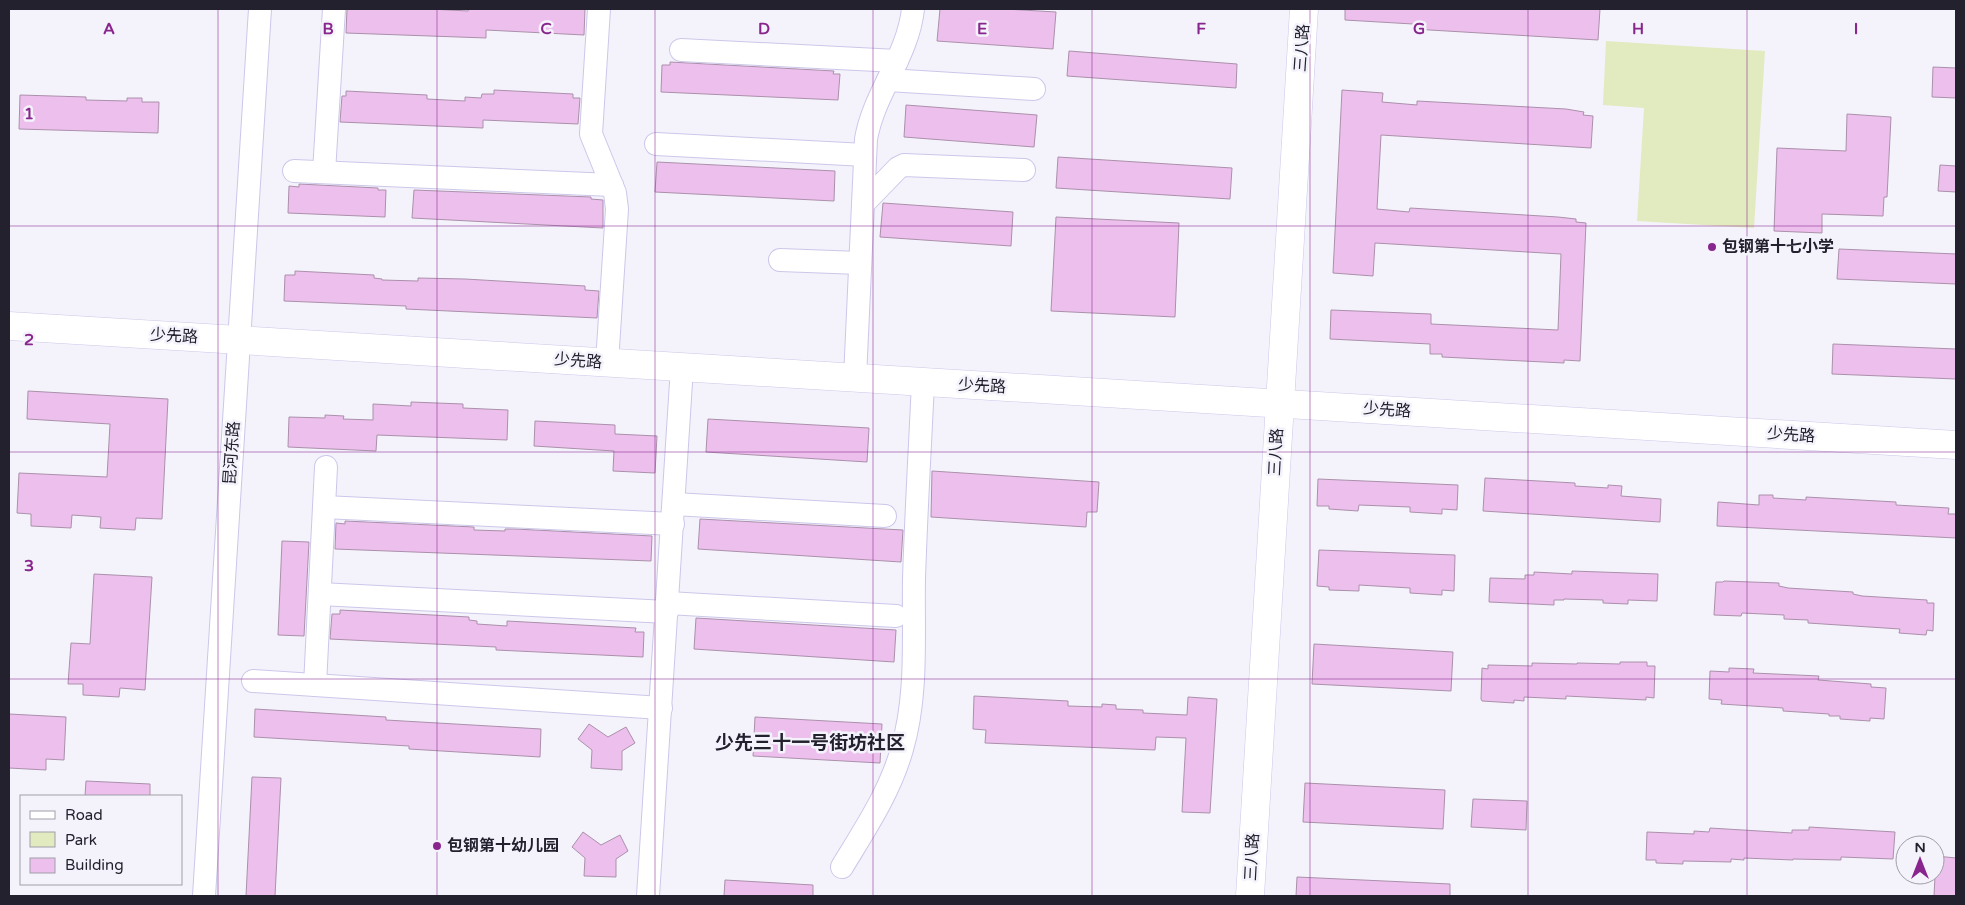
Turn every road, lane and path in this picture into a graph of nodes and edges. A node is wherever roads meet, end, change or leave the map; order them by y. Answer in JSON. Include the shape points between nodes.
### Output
{"nodes":[{"id":1,"x":260,"y":9,"type":"edge"},
{"id":2,"x":334,"y":9,"type":"edge"},
{"id":3,"x":599,"y":9,"type":"edge"},
{"id":4,"x":913,"y":9,"type":"edge"},
{"id":5,"x":1304,"y":9,"type":"edge"},
{"id":6,"x":681,"y":50,"type":"dead end"},
{"id":7,"x":892,"y":71,"type":"junction"},
{"id":8,"x":1034,"y":89,"type":"dead end"},
{"id":9,"x":656,"y":144,"type":"dead end"},
{"id":10,"x":865,"y":154,"type":"junction"},
{"id":11,"x":1024,"y":170,"type":"dead end"},
{"id":12,"x":294,"y":171,"type":"dead end"},
{"id":13,"x":324,"y":172,"type":"junction"},
{"id":14,"x":612,"y":185,"type":"junction"},
{"id":15,"x":863,"y":204,"type":"junction"},
{"id":16,"x":780,"y":260,"type":"dead end"},
{"id":17,"x":860,"y":263,"type":"junction"},
{"id":18,"x":9,"y":326,"type":"edge"},
{"id":19,"x":240,"y":340,"type":"junction"},
{"id":20,"x":608,"y":363,"type":"junction"},
{"id":21,"x":682,"y":367,"type":"junction"},
{"id":22,"x":855,"y":378,"type":"junction"},
{"id":23,"x":923,"y":382,"type":"junction"},
{"id":24,"x":1279,"y":404,"type":"junction"},
{"id":25,"x":1956,"y":445,"type":"edge"},
{"id":26,"x":326,"y":467,"type":"dead end"},
{"id":27,"x":324,"y":507,"type":"junction"},
{"id":28,"x":673,"y":514,"type":"junction"},
{"id":29,"x":885,"y":516,"type":"dead end"},
{"id":30,"x":320,"y":594,"type":"junction"},
{"id":31,"x":668,"y":607,"type":"junction"},
{"id":32,"x":896,"y":616,"type":"dead end"},
{"id":33,"x":253,"y":681,"type":"dead end"},
{"id":34,"x":315,"y":685,"type":"junction"},
{"id":35,"x":662,"y":708,"type":"junction"},
{"id":36,"x":842,"y":867,"type":"dead end"},
{"id":37,"x":204,"y":896,"type":"edge"},
{"id":38,"x":648,"y":896,"type":"edge"},
{"id":39,"x":1250,"y":896,"type":"edge"}],
"edges":[{"from":1,"to":19,"type":"street","name":"昆河东路"},
{"from":2,"to":13,"type":"street"},
{"from":3,"to":14,"type":"street","via":[[591,134]]},
{"from":4,"to":7,"type":"street","via":[[906,42]]},
{"from":5,"to":24,"type":"main road","name":"三八路"},
{"from":6,"to":7,"type":"street"},
{"from":7,"to":8,"type":"street"},
{"from":7,"to":10,"type":"street","via":[[868,123]]},
{"from":9,"to":10,"type":"street"},
{"from":10,"to":15,"type":"street"},
{"from":11,"to":15,"type":"street","via":[[904,165]]},
{"from":12,"to":13,"type":"street"},
{"from":13,"to":14,"type":"street"},
{"from":14,"to":20,"type":"street","via":[[617,209]]},
{"from":15,"to":17,"type":"street"},
{"from":16,"to":17,"type":"street"},
{"from":17,"to":22,"type":"street"},
{"from":18,"to":19,"type":"main road","name":"少先路"},
{"from":19,"to":20,"type":"main road","name":"少先路"},
{"from":19,"to":37,"type":"street","name":"昆河东路"},
{"from":20,"to":21,"type":"main road","name":"少先路"},
{"from":21,"to":22,"type":"main road","name":"少先路"},
{"from":21,"to":28,"type":"street"},
{"from":22,"to":23,"type":"main road","name":"少先路"},
{"from":23,"to":24,"type":"main road","name":"少先路"},
{"from":23,"to":36,"type":"street","via":[[912,699],[895,773]]},
{"from":24,"to":25,"type":"main road","name":"少先路"},
{"from":24,"to":39,"type":"main road","name":"三八路"},
{"from":26,"to":27,"type":"street"},
{"from":27,"to":28,"type":"street"},
{"from":27,"to":30,"type":"street"},
{"from":28,"to":29,"type":"street"},
{"from":28,"to":31,"type":"street"},
{"from":30,"to":31,"type":"street"},
{"from":30,"to":34,"type":"street"},
{"from":31,"to":32,"type":"street"},
{"from":31,"to":35,"type":"street"},
{"from":33,"to":34,"type":"street"},
{"from":34,"to":35,"type":"street"},
{"from":35,"to":38,"type":"street"}]}
